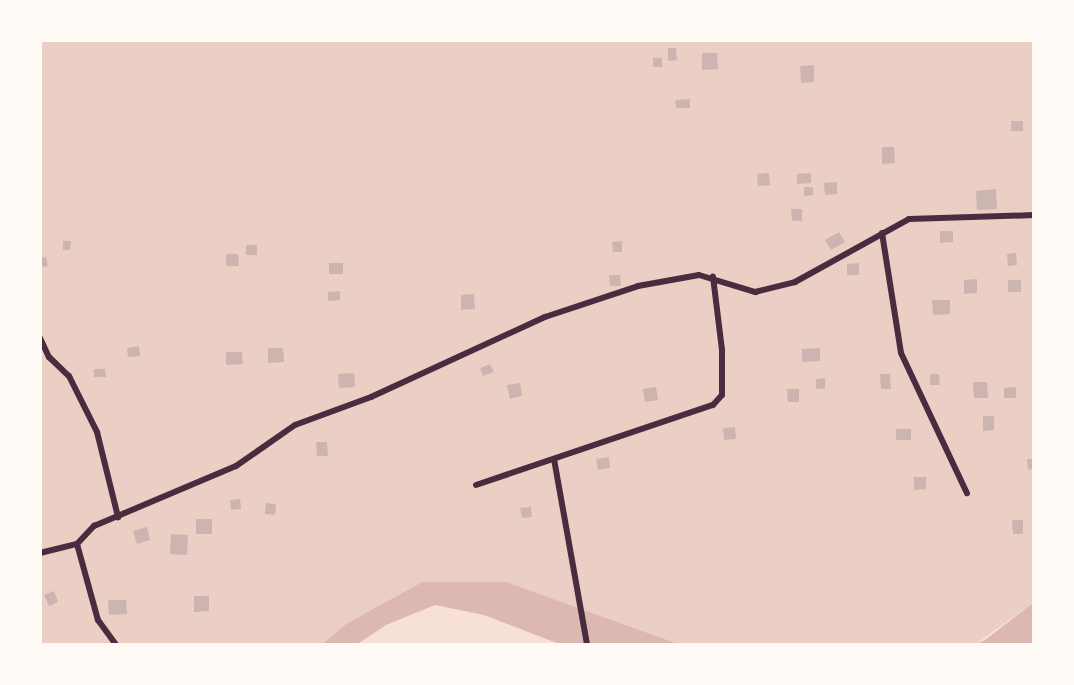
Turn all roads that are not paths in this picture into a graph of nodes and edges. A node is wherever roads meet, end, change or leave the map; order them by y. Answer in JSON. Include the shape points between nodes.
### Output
{"nodes":[{"id":1,"x":1034,"y":215,"type":"edge"},
{"id":2,"x":882,"y":233,"type":"junction"},
{"id":3,"x":713,"y":277,"type":"junction"},
{"id":4,"x":40,"y":338,"type":"edge"},
{"id":5,"x":554,"y":459,"type":"junction"},
{"id":6,"x":476,"y":485,"type":"dead end"},
{"id":7,"x":967,"y":493,"type":"dead end"},
{"id":8,"x":118,"y":517,"type":"junction"},
{"id":9,"x":77,"y":544,"type":"junction"},
{"id":10,"x":40,"y":553,"type":"edge"},
{"id":11,"x":116,"y":645,"type":"edge"},
{"id":12,"x":587,"y":645,"type":"edge"}],
"edges":[{"from":1,"to":2,"type":"street","via":[[909,219]]},
{"from":2,"to":3,"type":"street","via":[[784,285],[755,292]]},
{"from":2,"to":7,"type":"street","via":[[901,353]]},
{"from":3,"to":5,"type":"street","via":[[722,395],[713,405]]},
{"from":3,"to":8,"type":"street","via":[[638,286],[545,317],[371,397],[295,425],[236,466]]},
{"from":4,"to":8,"type":"street","via":[[49,357],[69,376],[97,432]]},
{"from":5,"to":6,"type":"street"},
{"from":5,"to":12,"type":"street"},
{"from":8,"to":9,"type":"street","via":[[89,529]]},
{"from":9,"to":10,"type":"street"},
{"from":9,"to":11,"type":"street","via":[[98,620]]}]}
